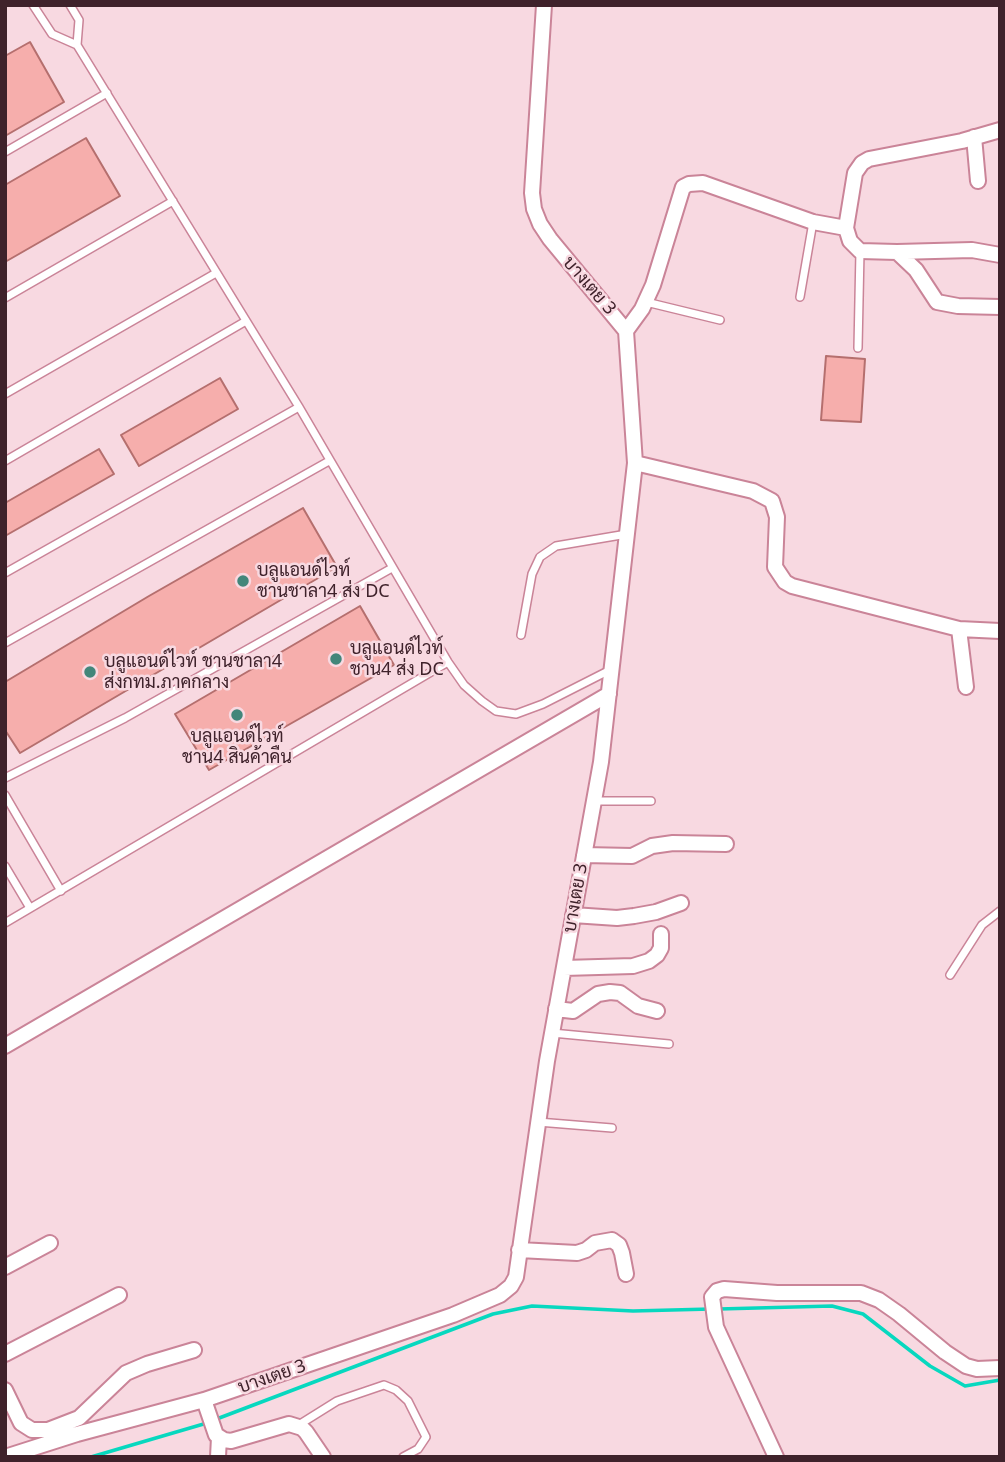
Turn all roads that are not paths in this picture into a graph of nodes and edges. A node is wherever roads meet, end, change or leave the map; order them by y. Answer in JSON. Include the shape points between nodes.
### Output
{"nodes":[{"id":1,"x":33,"y":5,"type":"edge"},
{"id":2,"x":70,"y":5,"type":"edge"},
{"id":3,"x":544,"y":5,"type":"edge"},
{"id":4,"x":77,"y":45,"type":"junction"},
{"id":5,"x":107,"y":93,"type":"junction"},
{"id":6,"x":1000,"y":130,"type":"edge"},
{"id":7,"x":974,"y":137,"type":"junction"},
{"id":8,"x":5,"y":152,"type":"edge"},
{"id":9,"x":978,"y":181,"type":"dead end"},
{"id":10,"x":173,"y":201,"type":"junction"},
{"id":11,"x":813,"y":222,"type":"junction"},
{"id":12,"x":845,"y":228,"type":"junction"},
{"id":13,"x":860,"y":251,"type":"junction"},
{"id":14,"x":897,"y":252,"type":"junction"},
{"id":15,"x":1000,"y":255,"type":"edge"},
{"id":16,"x":216,"y":273,"type":"junction"},
{"id":17,"x":800,"y":297,"type":"dead end"},
{"id":18,"x":5,"y":298,"type":"edge"},
{"id":19,"x":646,"y":302,"type":"junction"},
{"id":20,"x":1000,"y":307,"type":"edge"},
{"id":21,"x":720,"y":320,"type":"dead end"},
{"id":22,"x":246,"y":321,"type":"junction"},
{"id":23,"x":626,"y":331,"type":"junction"},
{"id":24,"x":858,"y":348,"type":"dead end"},
{"id":25,"x":5,"y":394,"type":"edge"},
{"id":26,"x":299,"y":407,"type":"junction"},
{"id":27,"x":5,"y":461,"type":"edge"},
{"id":28,"x":329,"y":461,"type":"junction"},
{"id":29,"x":635,"y":463,"type":"junction"},
{"id":30,"x":628,"y":534,"type":"junction"},
{"id":31,"x":392,"y":568,"type":"junction"},
{"id":32,"x":5,"y":573,"type":"edge"},
{"id":33,"x":959,"y":629,"type":"junction"},
{"id":34,"x":1000,"y":631,"type":"edge"},
{"id":35,"x":521,"y":635,"type":"dead end"},
{"id":36,"x":5,"y":643,"type":"edge"},
{"id":37,"x":448,"y":662,"type":"junction"},
{"id":38,"x":612,"y":669,"type":"junction"},
{"id":39,"x":966,"y":687,"type":"dead end"},
{"id":40,"x":609,"y":694,"type":"junction"},
{"id":41,"x":5,"y":778,"type":"edge"},
{"id":42,"x":5,"y":795,"type":"edge"},
{"id":43,"x":594,"y":801,"type":"junction"},
{"id":44,"x":651,"y":801,"type":"dead end"},
{"id":45,"x":726,"y":844,"type":"dead end"},
{"id":46,"x":584,"y":855,"type":"junction"},
{"id":47,"x":5,"y":866,"type":"edge"},
{"id":48,"x":61,"y":891,"type":"junction"},
{"id":49,"x":681,"y":903,"type":"dead end"},
{"id":50,"x":30,"y":908,"type":"junction"},
{"id":51,"x":1000,"y":911,"type":"edge"},
{"id":52,"x":573,"y":915,"type":"junction"},
{"id":53,"x":5,"y":923,"type":"edge"},
{"id":54,"x":662,"y":934,"type":"dead end"},
{"id":55,"x":564,"y":968,"type":"junction"},
{"id":56,"x":950,"y":975,"type":"dead end"},
{"id":57,"x":556,"y":1009,"type":"junction"},
{"id":58,"x":657,"y":1011,"type":"dead end"},
{"id":59,"x":552,"y":1033,"type":"junction"},
{"id":60,"x":669,"y":1044,"type":"dead end"},
{"id":61,"x":5,"y":1046,"type":"edge"},
{"id":62,"x":538,"y":1122,"type":"junction"},
{"id":63,"x":612,"y":1128,"type":"dead end"},
{"id":64,"x":50,"y":1242,"type":"dead end"},
{"id":65,"x":519,"y":1250,"type":"junction"},
{"id":66,"x":5,"y":1266,"type":"edge"},
{"id":67,"x":626,"y":1274,"type":"dead end"},
{"id":68,"x":119,"y":1296,"type":"dead end"},
{"id":69,"x":194,"y":1350,"type":"dead end"},
{"id":70,"x":5,"y":1354,"type":"edge"},
{"id":71,"x":1000,"y":1368,"type":"edge"},
{"id":72,"x":5,"y":1390,"type":"edge"},
{"id":73,"x":8,"y":1406,"type":"edge"},
{"id":74,"x":206,"y":1406,"type":"junction"},
{"id":75,"x":297,"y":1426,"type":"junction"},
{"id":76,"x":216,"y":1433,"type":"junction"},
{"id":77,"x":5,"y":1457,"type":"edge"},
{"id":78,"x":218,"y":1457,"type":"edge"},
{"id":79,"x":323,"y":1457,"type":"edge"},
{"id":80,"x":403,"y":1457,"type":"edge"},
{"id":81,"x":776,"y":1457,"type":"edge"}],
"edges":[{"from":1,"to":4,"type":"lane","via":[[52,34]]},
{"from":2,"to":4,"type":"lane","via":[[79,20]]},
{"from":3,"to":23,"type":"street","name":"บางเตย 3","via":[[531,193],[534,209],[550,239]]},
{"from":4,"to":5,"type":"lane"},
{"from":5,"to":8,"type":"lane"},
{"from":5,"to":10,"type":"lane"},
{"from":6,"to":7,"type":"street"},
{"from":7,"to":9,"type":"street"},
{"from":7,"to":12,"type":"street","via":[[862,163],[855,173]]},
{"from":10,"to":16,"type":"lane"},
{"from":10,"to":18,"type":"lane"},
{"from":11,"to":12,"type":"street"},
{"from":11,"to":17,"type":"lane"},
{"from":11,"to":19,"type":"street","via":[[703,183],[689,184],[678,200]]},
{"from":12,"to":13,"type":"street"},
{"from":13,"to":14,"type":"street"},
{"from":13,"to":24,"type":"lane"},
{"from":14,"to":15,"type":"street","via":[[972,250]]},
{"from":14,"to":20,"type":"street","via":[[916,270],[937,302]]},
{"from":16,"to":22,"type":"lane"},
{"from":16,"to":25,"type":"lane"},
{"from":19,"to":21,"type":"lane"},
{"from":19,"to":23,"type":"street"},
{"from":22,"to":26,"type":"lane"},
{"from":22,"to":27,"type":"lane"},
{"from":23,"to":29,"type":"street","name":"บางเตย 3"},
{"from":26,"to":28,"type":"lane"},
{"from":26,"to":32,"type":"lane"},
{"from":28,"to":31,"type":"lane"},
{"from":28,"to":36,"type":"lane"},
{"from":29,"to":30,"type":"street","name":"บางเตย 3"},
{"from":29,"to":33,"type":"street","via":[[753,491],[772,501],[778,517],[775,567],[792,586]]},
{"from":30,"to":35,"type":"lane","via":[[556,546],[540,557],[532,574]]},
{"from":30,"to":38,"type":"street","name":"บางเตย 3"},
{"from":31,"to":37,"type":"lane"},
{"from":31,"to":41,"type":"lane","via":[[125,718]]},
{"from":33,"to":34,"type":"street"},
{"from":33,"to":39,"type":"street"},
{"from":37,"to":38,"type":"lane","via":[[482,701],[516,714]]},
{"from":37,"to":48,"type":"lane"},
{"from":38,"to":40,"type":"street","name":"บางเตย 3"},
{"from":40,"to":43,"type":"street","name":"บางเตย 3"},
{"from":40,"to":61,"type":"street"},
{"from":42,"to":48,"type":"lane"},
{"from":43,"to":44,"type":"lane"},
{"from":43,"to":46,"type":"street","name":"บางเตย 3"},
{"from":45,"to":46,"type":"street","via":[[673,843],[632,856]]},
{"from":46,"to":52,"type":"street","name":"บางเตย 3"},
{"from":47,"to":50,"type":"lane"},
{"from":48,"to":50,"type":"lane"},
{"from":49,"to":52,"type":"street","via":[[617,918]]},
{"from":50,"to":53,"type":"lane"},
{"from":51,"to":56,"type":"lane","via":[[982,925]]},
{"from":52,"to":55,"type":"street","name":"บางเตย 3"},
{"from":54,"to":55,"type":"street","via":[[661,948],[649,961],[633,966]]},
{"from":55,"to":57,"type":"street","name":"บางเตย 3"},
{"from":57,"to":58,"type":"street","via":[[573,1011],[598,993],[610,992]]},
{"from":57,"to":59,"type":"street","name":"บางเตย 3"},
{"from":59,"to":60,"type":"lane"},
{"from":59,"to":62,"type":"street","name":"บางเตย 3"},
{"from":62,"to":63,"type":"lane"},
{"from":62,"to":65,"type":"street","name":"บางเตย 3"},
{"from":64,"to":66,"type":"street"},
{"from":65,"to":67,"type":"street","via":[[577,1253],[612,1240],[619,1245]]},
{"from":65,"to":74,"type":"street","name":"บางเตย 3","via":[[516,1277],[500,1295]]},
{"from":68,"to":70,"type":"street"},
{"from":69,"to":73,"type":"street","via":[[126,1373],[79,1418],[48,1430],[32,1430]]},
{"from":71,"to":81,"type":"street","via":[[966,1366],[879,1300],[861,1293],[724,1289],[712,1297],[714,1317]]},
{"from":72,"to":73,"type":"street"},
{"from":74,"to":76,"type":"street"},
{"from":74,"to":77,"type":"street","name":"บางเตย 3","via":[[77,1434]]},
{"from":75,"to":76,"type":"street","via":[[278,1425],[231,1441]]},
{"from":75,"to":79,"type":"street"},
{"from":75,"to":80,"type":"lane","via":[[337,1401],[384,1385],[408,1401],[426,1437],[418,1449]]},
{"from":76,"to":78,"type":"street"}]}
